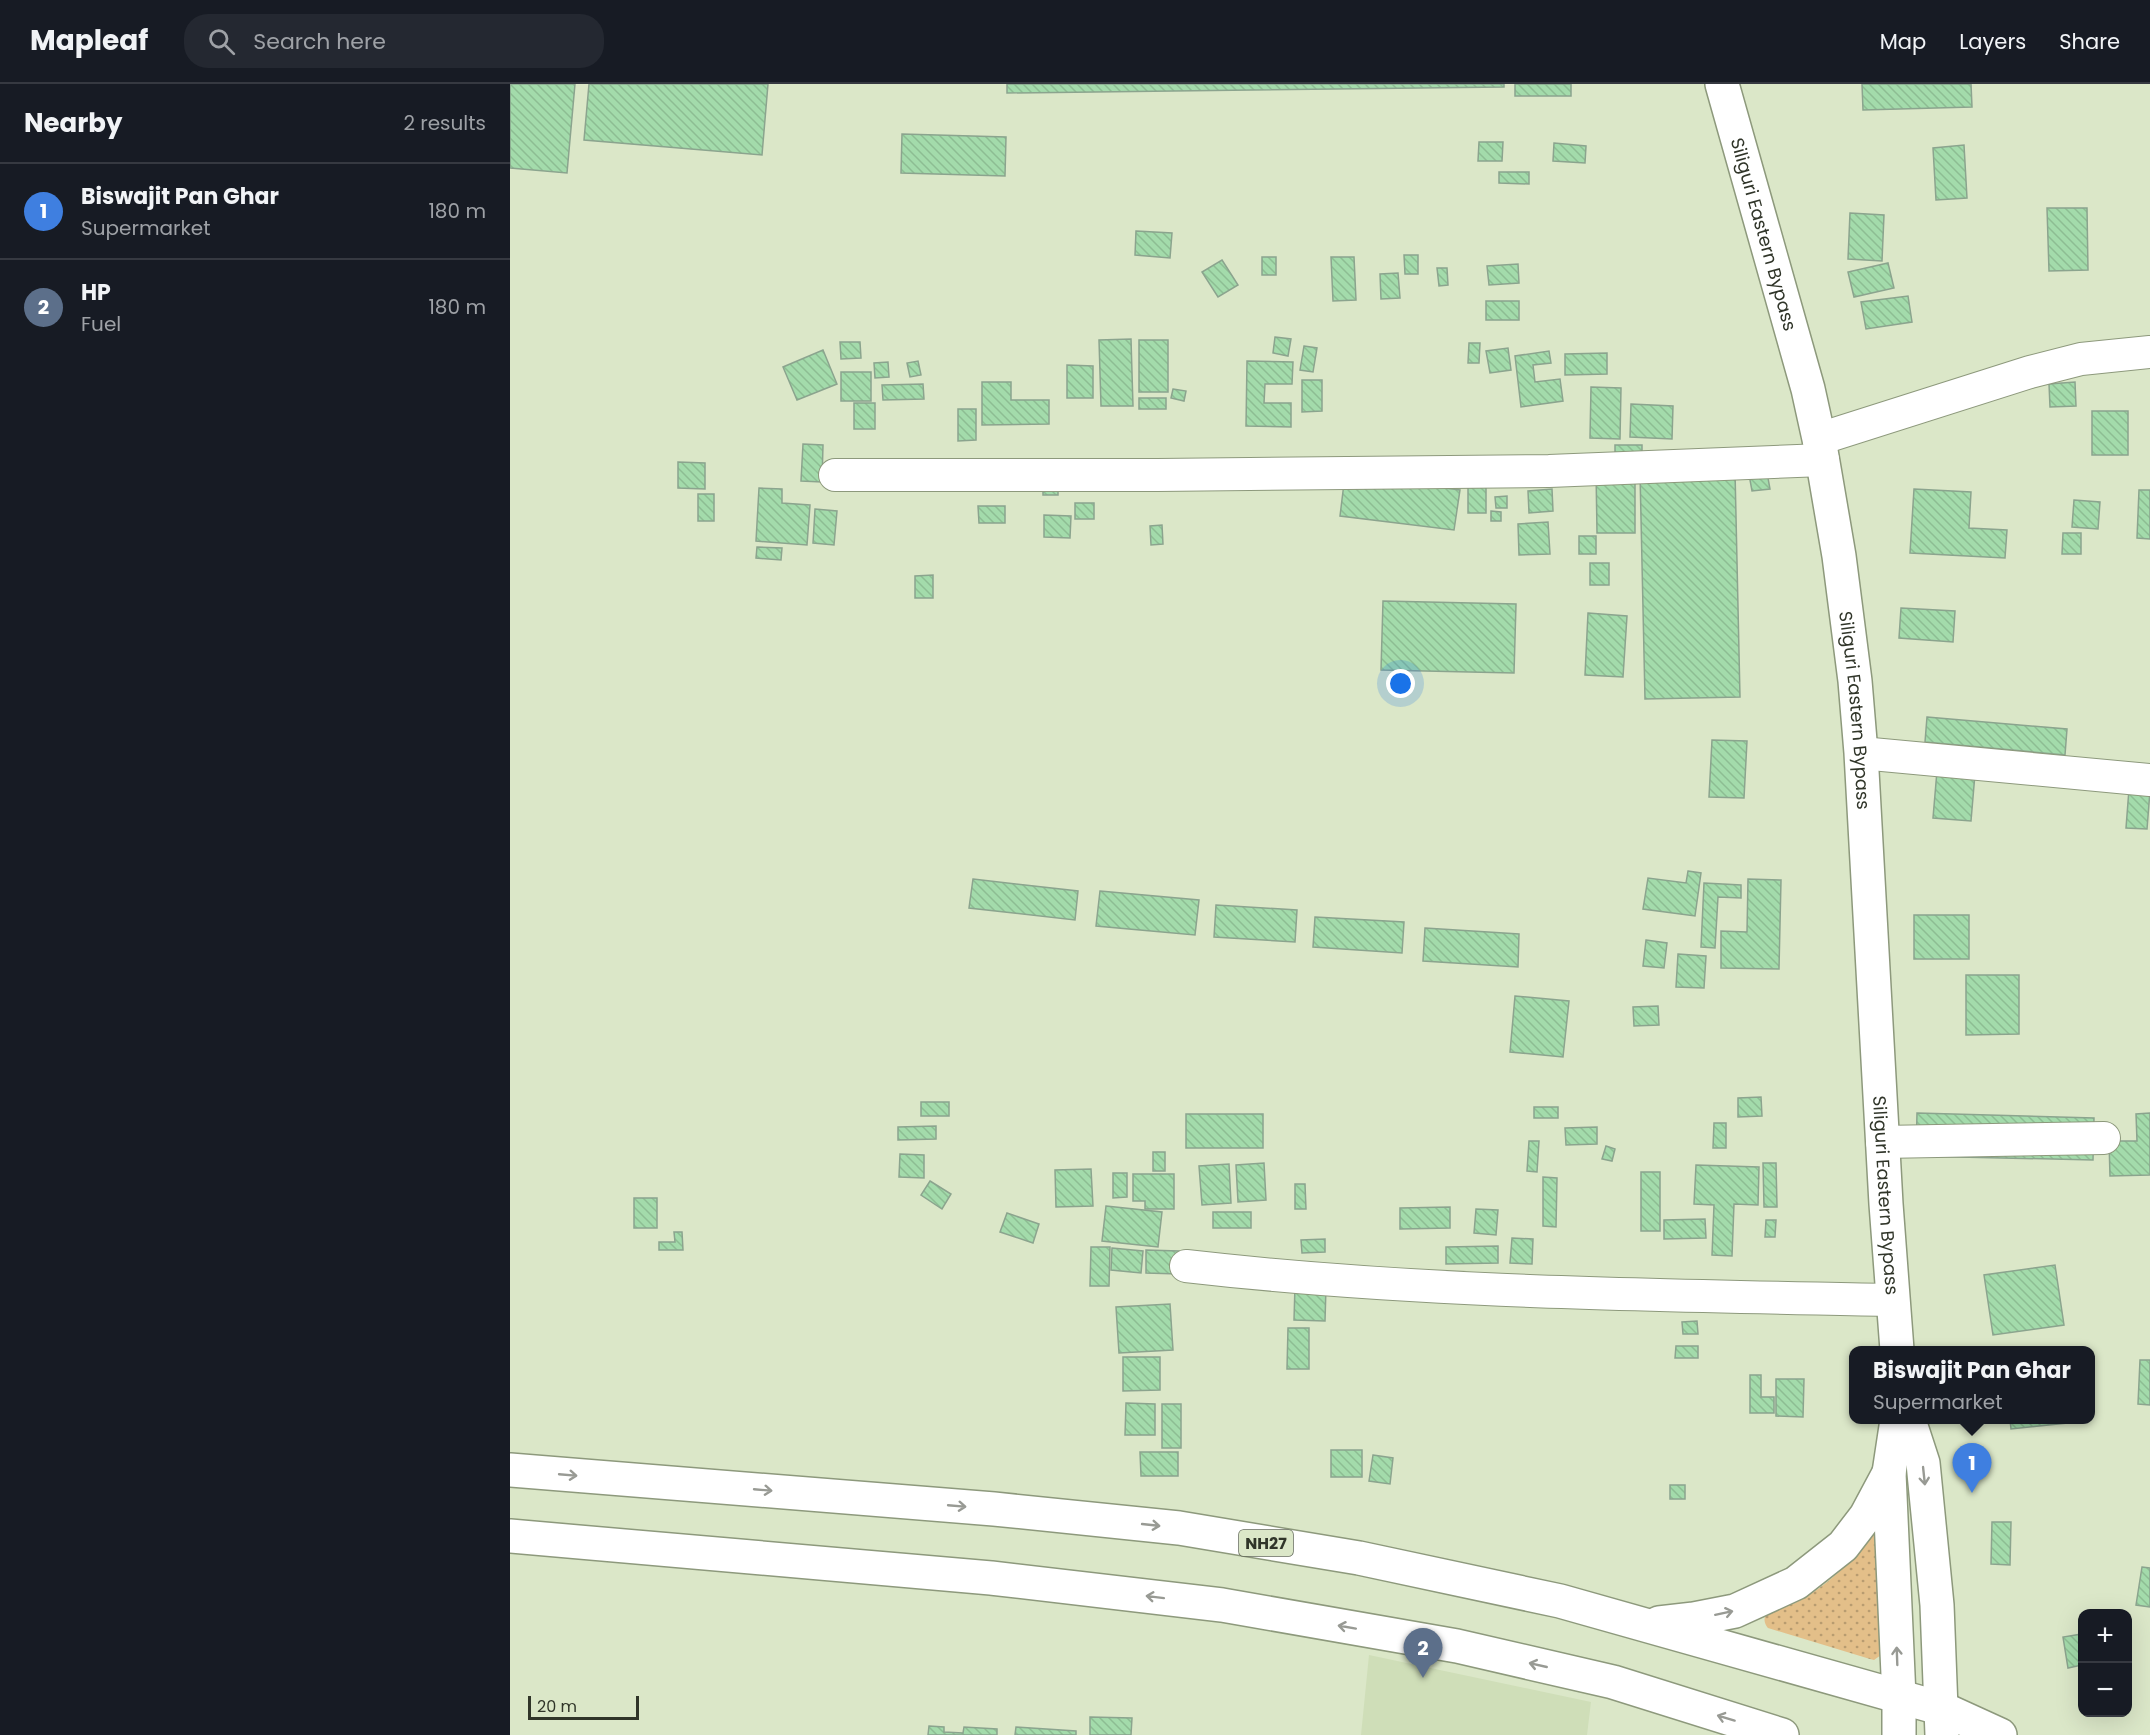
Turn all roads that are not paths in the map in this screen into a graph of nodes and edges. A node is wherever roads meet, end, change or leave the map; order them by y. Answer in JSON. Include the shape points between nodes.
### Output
{"nodes":[{"id":1,"x":1722,"y":84,"type":"edge"},
{"id":2,"x":2150,"y":352,"type":"edge"},
{"id":3,"x":1821,"y":449,"type":"junction"},
{"id":4,"x":835,"y":475,"type":"dead end"},
{"id":5,"x":1862,"y":753,"type":"junction"},
{"id":6,"x":2150,"y":780,"type":"edge"},
{"id":7,"x":2104,"y":1138,"type":"dead end"},
{"id":8,"x":1882,"y":1142,"type":"junction"},
{"id":9,"x":1186,"y":1266,"type":"dead end"},
{"id":10,"x":1893,"y":1300,"type":"junction"},
{"id":11,"x":1897,"y":1346,"type":"edge"},
{"id":12,"x":1896,"y":1424,"type":"edge"},
{"id":13,"x":1911,"y":1424,"type":"edge"},
{"id":14,"x":510,"y":1470,"type":"edge"},
{"id":15,"x":1889,"y":1473,"type":"junction"},
{"id":16,"x":510,"y":1536,"type":"edge"},
{"id":17,"x":1646,"y":1625,"type":"junction"},
{"id":18,"x":1899,"y":1697,"type":"junction"},
{"id":19,"x":1943,"y":1722,"type":"edge"},
{"id":20,"x":1782,"y":1735,"type":"edge"},
{"id":21,"x":1899,"y":1735,"type":"edge"},
{"id":22,"x":2000,"y":1735,"type":"edge"}],
"edges":[{"from":1,"to":3,"type":"main road","name":"Siliguri Eastern Bypass","via":[[1808,389]]},
{"from":2,"to":3,"type":"street","via":[[2071,361],[1966,391]]},
{"from":3,"to":4,"type":"street","via":[[1550,471]]},
{"from":3,"to":5,"type":"main road","name":"Siliguri Eastern Bypass","via":[[1839,556]]},
{"from":5,"to":6,"type":"street"},
{"from":5,"to":8,"type":"main road","name":"Siliguri Eastern Bypass"},
{"from":7,"to":8,"type":"street"},
{"from":8,"to":10,"type":"main road","name":"Siliguri Eastern Bypass"},
{"from":9,"to":10,"type":"street","via":[[1383,1283],[1567,1292]]},
{"from":10,"to":11,"type":"main road","name":"Siliguri Eastern Bypass"},
{"from":12,"to":15,"type":"main road"},
{"from":13,"to":19,"type":"main road","one_way":true,"via":[[1923,1463],[1937,1605]]},
{"from":14,"to":17,"type":"main road","number":"NH27","one_way":true,"via":[[1179,1528],[1359,1558],[1560,1601]]},
{"from":17,"to":15,"type":"main road","one_way":true,"via":[[1735,1611],[1796,1583],[1843,1546],[1866,1516]]},
{"from":18,"to":15,"type":"main road","one_way":true},
{"from":20,"to":16,"type":"main road","one_way":true,"via":[[1613,1682],[1457,1646],[1222,1605],[992,1578]]},
{"from":17,"to":18,"type":"main road","number":"NH27"},
{"from":18,"to":19,"type":"main road","number":"NH27"},
{"from":18,"to":21,"type":"main road"},
{"from":19,"to":22,"type":"main road","number":"NH27"}]}
